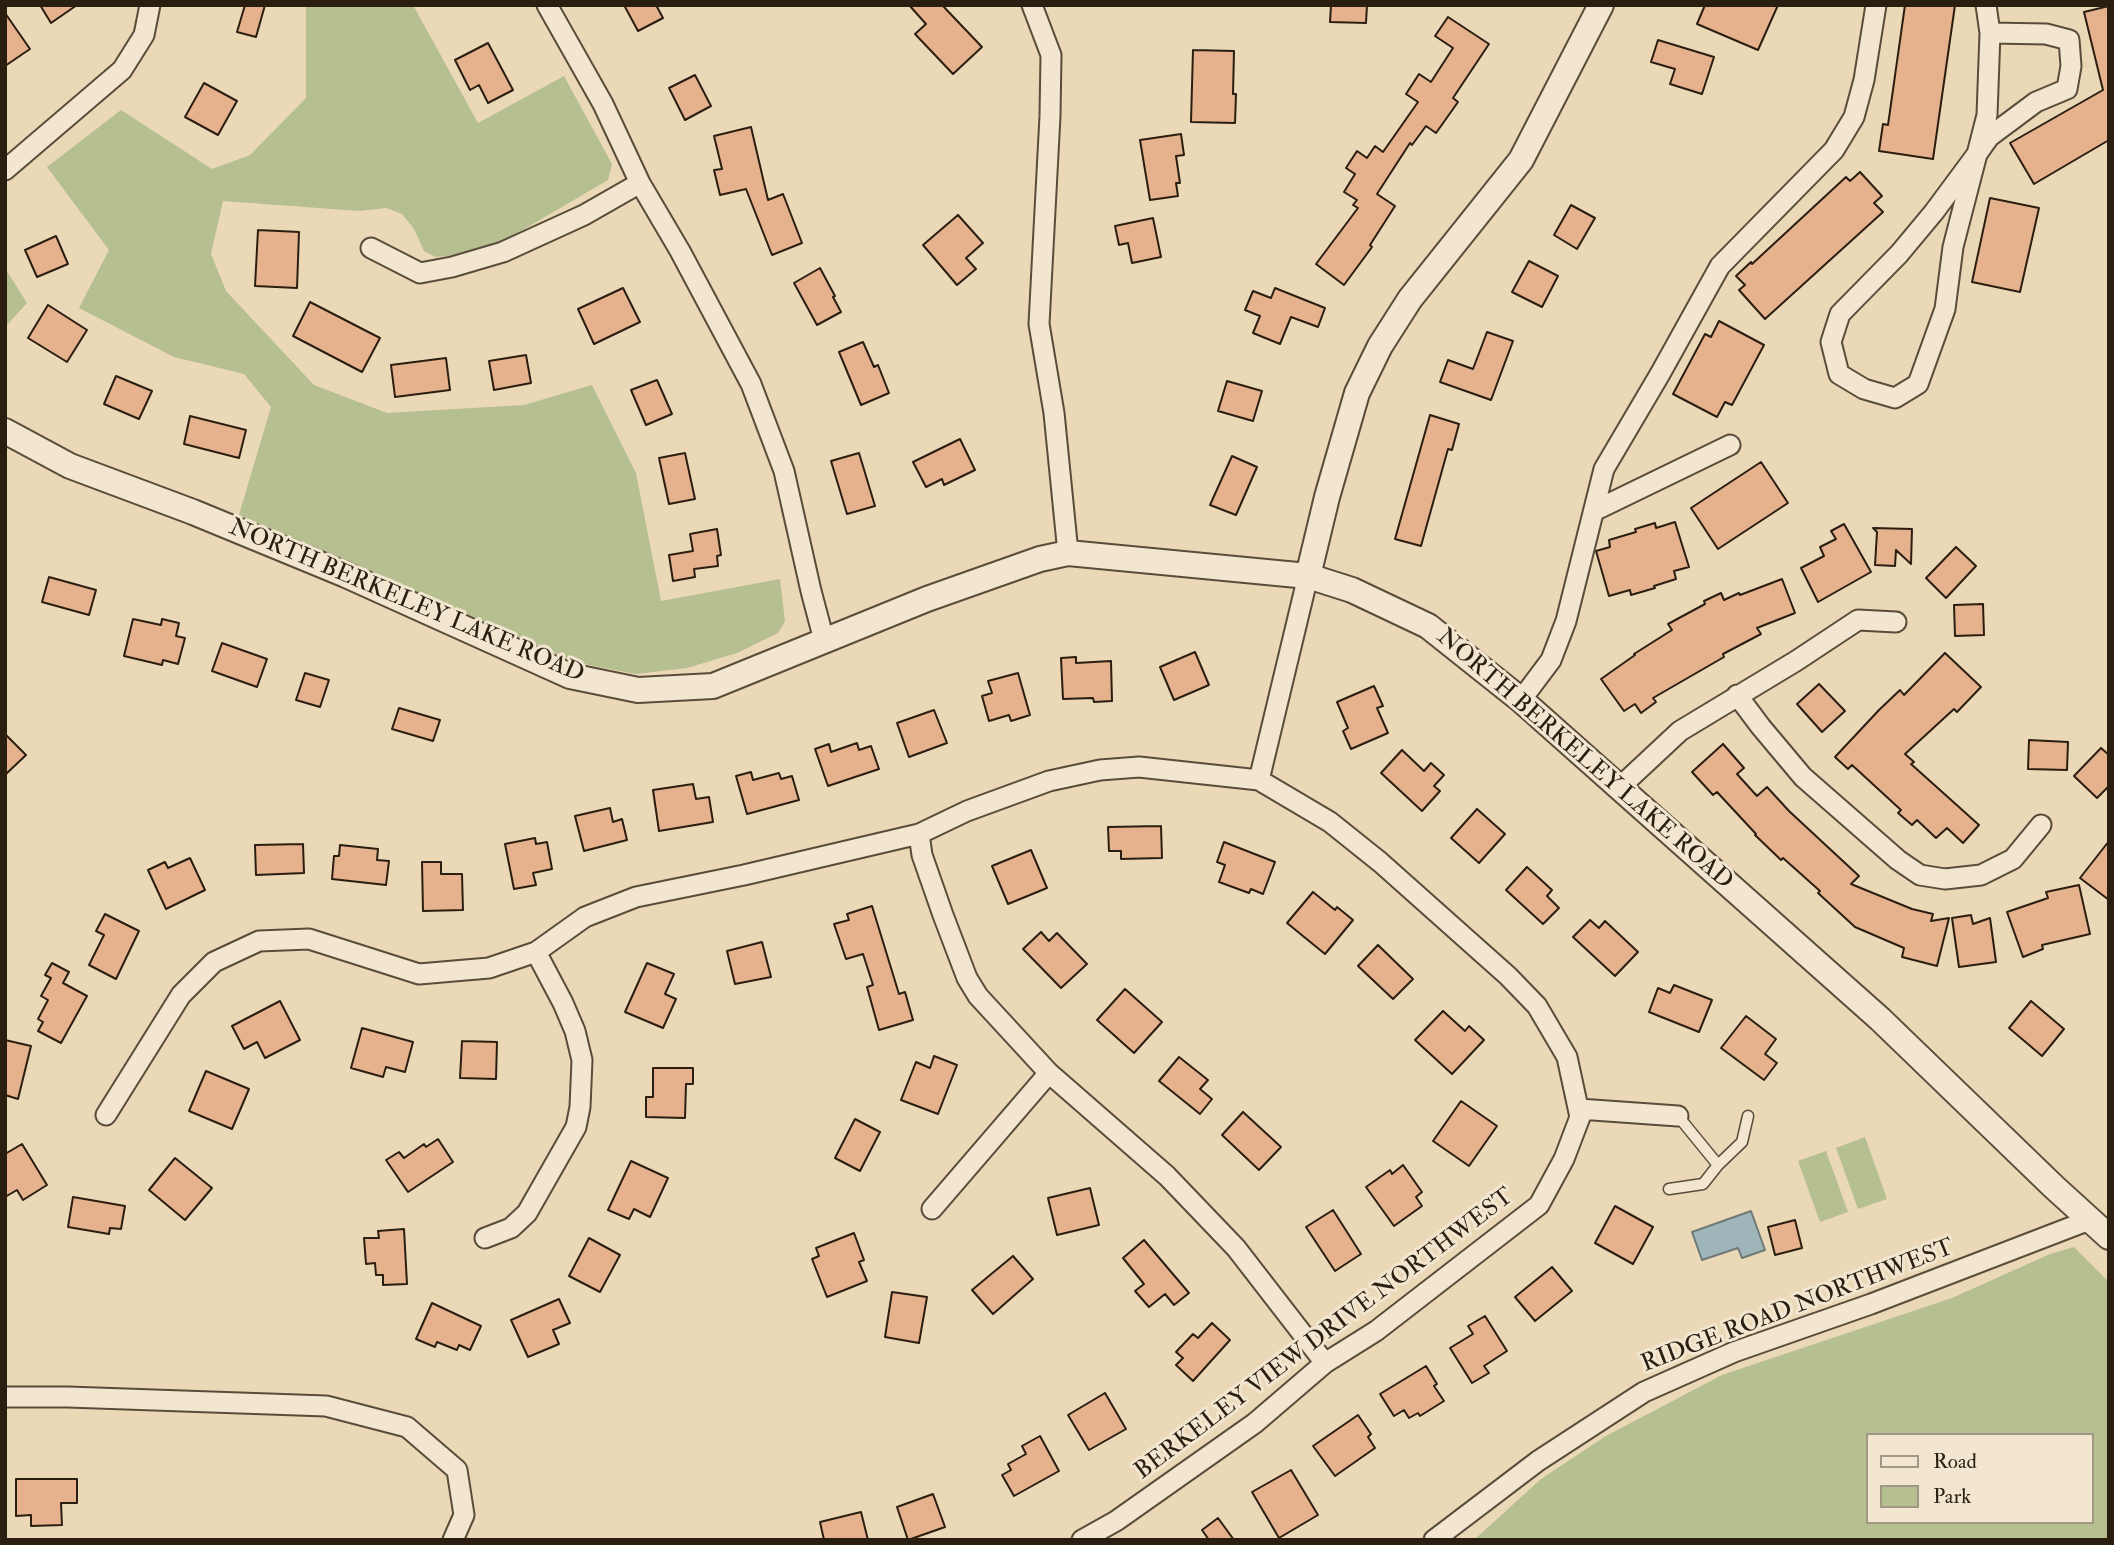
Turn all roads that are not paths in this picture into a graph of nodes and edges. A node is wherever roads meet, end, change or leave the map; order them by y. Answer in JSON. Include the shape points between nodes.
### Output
{"nodes":[{"id":1,"x":150,"y":5,"type":"edge"},
{"id":2,"x":547,"y":5,"type":"edge"},
{"id":3,"x":1032,"y":5,"type":"edge"},
{"id":4,"x":1601,"y":5,"type":"edge"},
{"id":5,"x":1876,"y":5,"type":"edge"},
{"id":6,"x":1986,"y":5,"type":"edge"},
{"id":7,"x":1990,"y":33,"type":"junction"},
{"id":8,"x":1977,"y":154,"type":"junction"},
{"id":9,"x":5,"y":170,"type":"edge"},
{"id":10,"x":640,"y":183,"type":"junction"},
{"id":11,"x":372,"y":248,"type":"dead end"},
{"id":12,"x":5,"y":431,"type":"edge"},
{"id":13,"x":1730,"y":445,"type":"dead end"},
{"id":14,"x":1594,"y":511,"type":"junction"},
{"id":15,"x":1068,"y":553,"type":"junction"},
{"id":16,"x":1308,"y":576,"type":"junction"},
{"id":17,"x":1896,"y":622,"type":"dead end"},
{"id":18,"x":824,"y":640,"type":"junction"},
{"id":19,"x":1737,"y":695,"type":"junction"},
{"id":20,"x":1521,"y":701,"type":"junction"},
{"id":21,"x":1259,"y":780,"type":"junction"},
{"id":22,"x":1619,"y":787,"type":"junction"},
{"id":23,"x":2041,"y":825,"type":"dead end"},
{"id":24,"x":919,"y":834,"type":"junction"},
{"id":25,"x":536,"y":952,"type":"junction"},
{"id":26,"x":1049,"y":1073,"type":"junction"},
{"id":27,"x":1579,"y":1110,"type":"junction"},
{"id":28,"x":106,"y":1115,"type":"dead end"},
{"id":29,"x":1678,"y":1116,"type":"joint"},
{"id":30,"x":1748,"y":1116,"type":"dead end"},
{"id":31,"x":1718,"y":1166,"type":"junction"},
{"id":32,"x":1669,"y":1189,"type":"dead end"},
{"id":33,"x":932,"y":1209,"type":"dead end"},
{"id":34,"x":2100,"y":1228,"type":"edge"},
{"id":35,"x":485,"y":1238,"type":"dead end"},
{"id":36,"x":1325,"y":1363,"type":"junction"},
{"id":37,"x":5,"y":1397,"type":"edge"},
{"id":38,"x":453,"y":1540,"type":"edge"},
{"id":39,"x":1082,"y":1540,"type":"edge"},
{"id":40,"x":1434,"y":1540,"type":"edge"}],
"edges":[{"from":1,"to":9,"type":"street","via":[[144,35],[122,71]]},
{"from":2,"to":10,"type":"street","via":[[604,104]]},
{"from":3,"to":15,"type":"street","via":[[1051,55],[1039,324],[1054,414]]},
{"from":4,"to":16,"type":"street","via":[[1521,160],[1410,299],[1380,346],[1357,393]]},
{"from":5,"to":14,"type":"street","via":[[1854,117],[1834,150],[1720,266],[1604,469]]},
{"from":6,"to":7,"type":"street"},
{"from":7,"to":8,"type":"street","via":[[1987,115]]},
{"from":7,"to":8,"type":"street","via":[[2046,34],[2069,40],[2071,66],[2067,89],[2036,102],[1989,137]]},
{"from":8,"to":8,"type":"street","via":[[1953,247],[1945,309],[1918,384],[1895,398],[1864,389],[1839,374],[1831,342],[1840,314],[1899,254]]},
{"from":10,"to":11,"type":"street","via":[[503,252],[452,267],[420,273]]},
{"from":10,"to":18,"type":"street","via":[[751,384],[784,471]]},
{"from":12,"to":18,"type":"street","name":"NORTH BERKELEY LAKE ROAD","via":[[70,466],[322,565],[570,676],[638,690],[713,686]]},
{"from":13,"to":14,"type":"street"},
{"from":14,"to":20,"type":"street","via":[[1566,621],[1551,660]]},
{"from":15,"to":16,"type":"street","name":"NORTH BERKELEY LAKE ROAD"},
{"from":15,"to":18,"type":"street","name":"NORTH BERKELEY LAKE ROAD","via":[[927,599]]},
{"from":16,"to":20,"type":"street","name":"NORTH BERKELEY LAKE ROAD","via":[[1352,590],[1428,626]]},
{"from":16,"to":21,"type":"street"},
{"from":17,"to":19,"type":"street","via":[[1858,620]]},
{"from":19,"to":22,"type":"street","via":[[1679,731]]},
{"from":19,"to":23,"type":"street","via":[[1803,777],[1920,875],[1945,879],[1981,876],[2013,859]]},
{"from":20,"to":22,"type":"street","name":"NORTH BERKELEY LAKE ROAD"},
{"from":21,"to":24,"type":"street","name":"BERKELEY VIEW DRIVE NORTHWEST","via":[[1139,767],[1100,770],[1049,781]]},
{"from":21,"to":27,"type":"street","name":"BERKELEY VIEW DRIVE NORTHWEST","via":[[1329,822],[1380,862],[1508,976],[1537,1006],[1567,1057]]},
{"from":22,"to":34,"type":"street","name":"NORTH BERKELEY LAKE ROAD","via":[[1880,1019]]},
{"from":24,"to":25,"type":"street","name":"BERKELEY VIEW DRIVE NORTHWEST","via":[[636,897],[585,917]]},
{"from":24,"to":26,"type":"street","via":[[922,855],[967,978]]},
{"from":25,"to":28,"type":"street","name":"BERKELEY VIEW DRIVE NORTHWEST","via":[[489,968],[419,974],[309,939],[258,941],[214,962],[181,995]]},
{"from":25,"to":35,"type":"street","via":[[575,1031],[582,1060],[580,1107],[576,1127],[527,1213],[511,1228]]},
{"from":26,"to":33,"type":"street"},
{"from":26,"to":36,"type":"street","via":[[1167,1176],[1236,1248]]},
{"from":27,"to":29,"type":"street"},
{"from":27,"to":36,"type":"street","name":"BERKELEY VIEW DRIVE NORTHWEST","via":[[1564,1159],[1539,1205],[1376,1331]]},
{"from":29,"to":31,"type":"lane"},
{"from":30,"to":31,"type":"lane","via":[[1742,1142]]},
{"from":31,"to":32,"type":"lane","via":[[1703,1184]]},
{"from":34,"to":40,"type":"street","name":"RIDGE ROAD NORTHWEST","via":[[1734,1352],[1644,1392],[1538,1461]]},
{"from":36,"to":39,"type":"street","name":"BERKELEY VIEW DRIVE NORTHWEST","via":[[1255,1423]]},
{"from":37,"to":38,"type":"street","via":[[326,1406],[407,1427],[457,1470],[464,1516]]}]}
